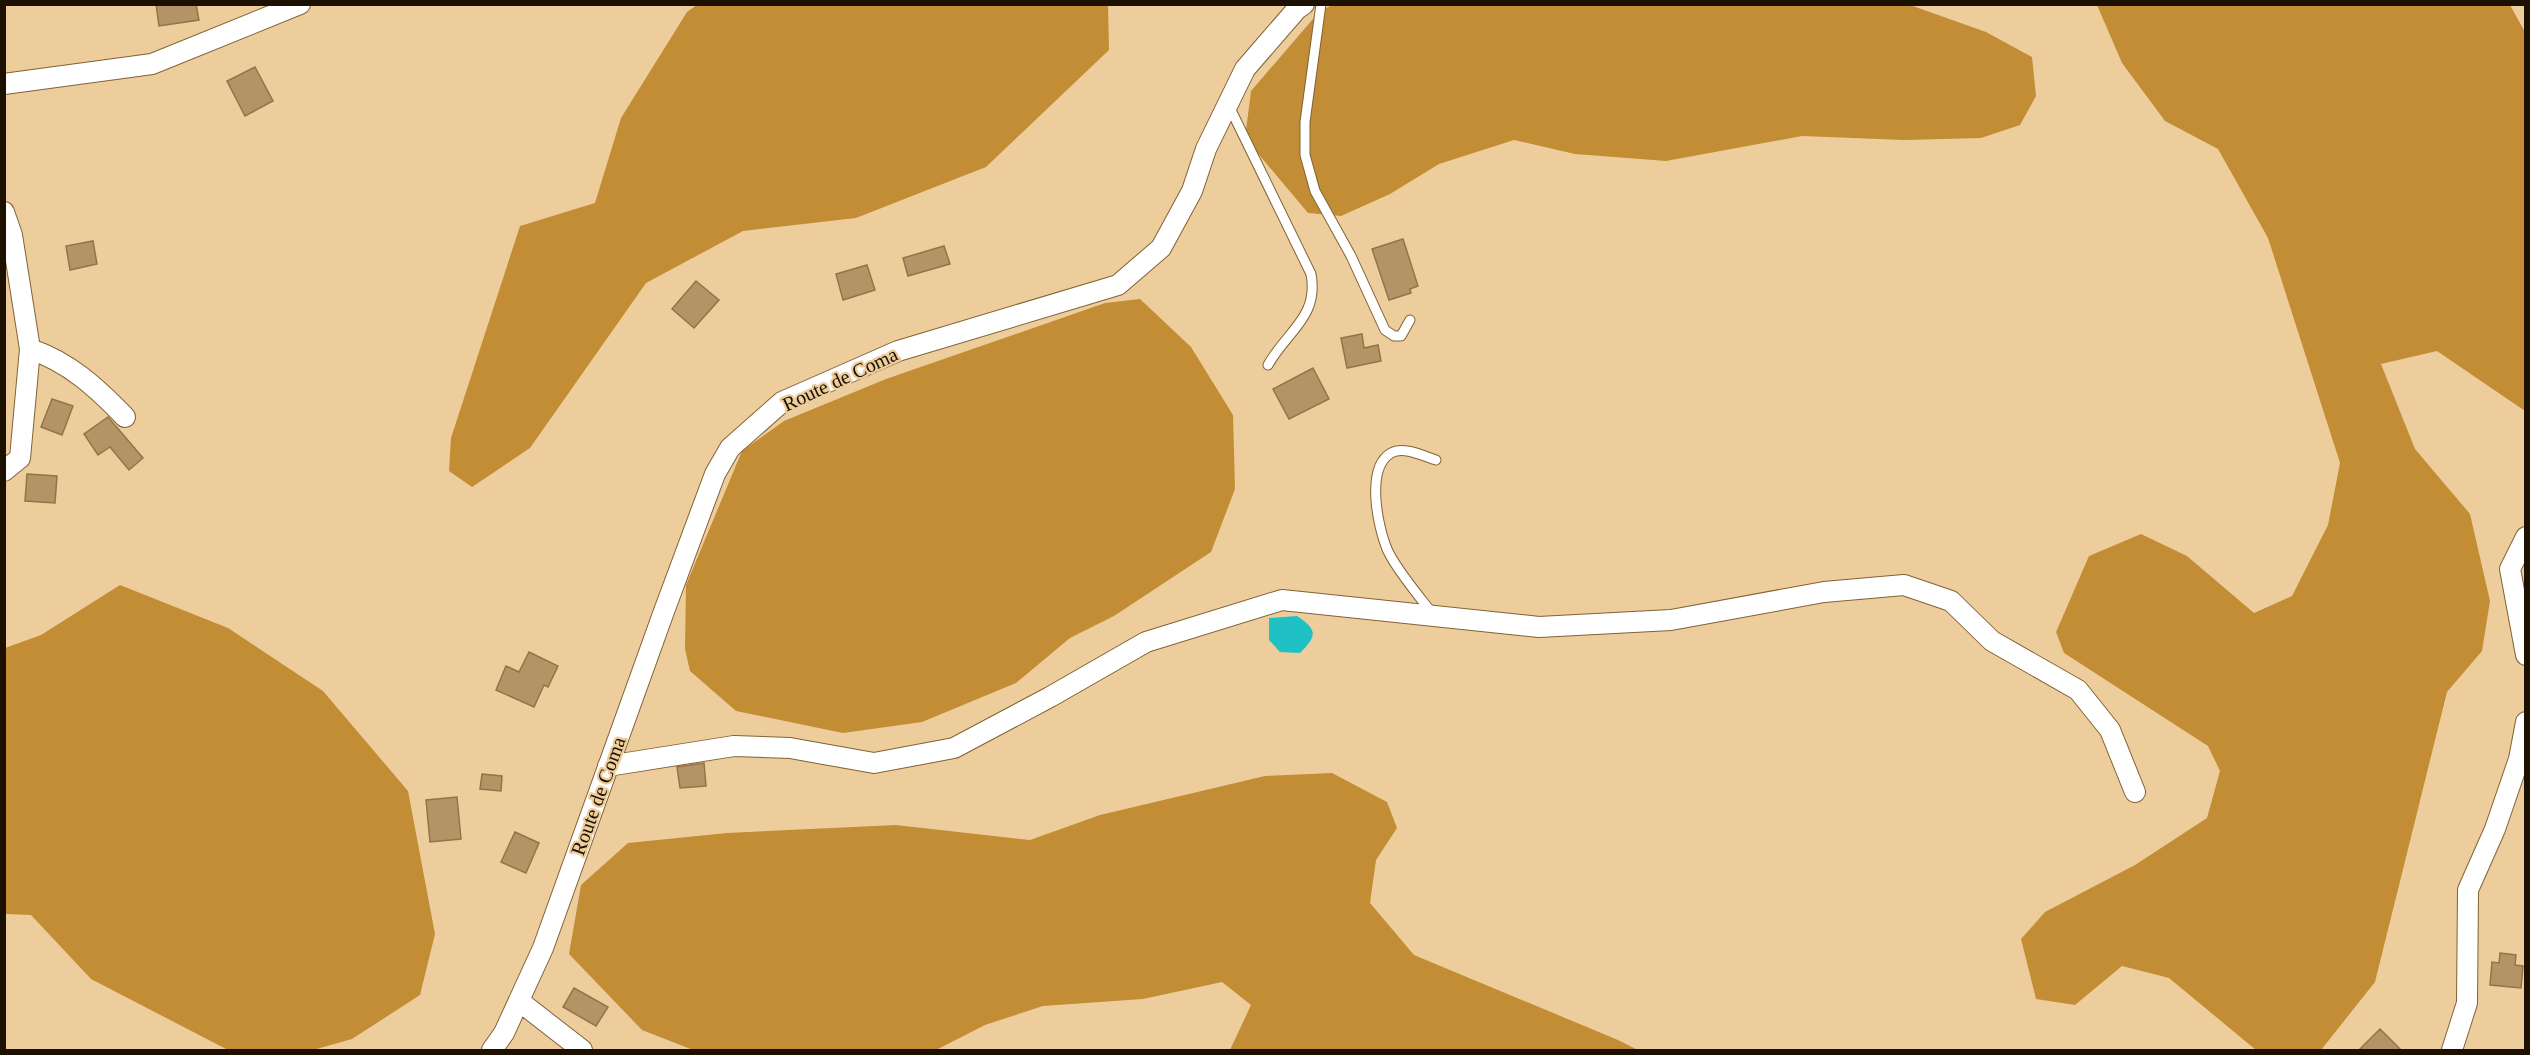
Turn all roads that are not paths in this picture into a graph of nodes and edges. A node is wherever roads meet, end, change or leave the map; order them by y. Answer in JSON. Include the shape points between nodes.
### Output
{"nodes":[{"id":1,"x":300,"y":4,"type":"edge"},
{"id":2,"x":1304,"y":4,"type":"edge"},
{"id":3,"x":1321,"y":4,"type":"edge"},
{"id":4,"x":4,"y":84,"type":"edge"},
{"id":5,"x":1228,"y":104,"type":"junction"},
{"id":6,"x":4,"y":212,"type":"edge"},
{"id":7,"x":1410,"y":320,"type":"dead end"},
{"id":8,"x":30,"y":349,"type":"junction"},
{"id":9,"x":1268,"y":365,"type":"dead end"},
{"id":10,"x":125,"y":417,"type":"dead end"},
{"id":11,"x":1436,"y":460,"type":"dead end"},
{"id":12,"x":4,"y":471,"type":"edge"},
{"id":13,"x":2526,"y":537,"type":"edge"},
{"id":14,"x":1433,"y":615,"type":"junction"},
{"id":15,"x":2526,"y":655,"type":"edge"},
{"id":16,"x":2526,"y":722,"type":"edge"},
{"id":17,"x":608,"y":766,"type":"junction"},
{"id":18,"x":2135,"y":792,"type":"dead end"},
{"id":19,"x":519,"y":1001,"type":"junction"},
{"id":20,"x":492,"y":1050,"type":"edge"},
{"id":21,"x":582,"y":1050,"type":"edge"},
{"id":22,"x":2452,"y":1050,"type":"edge"}],
"edges":[{"from":1,"to":4,"type":"street","via":[[152,64]]},
{"from":2,"to":5,"type":"street","name":"Route de Coma","via":[[1245,69]]},
{"from":3,"to":7,"type":"lane","via":[[1305,122],[1305,155],[1315,191],[1385,330],[1401,336]]},
{"from":5,"to":9,"type":"lane","via":[[1311,274],[1314,290],[1310,308],[1299,326]]},
{"from":5,"to":17,"type":"street","name":"Route de Coma","via":[[1206,149],[1192,191],[1161,248],[1118,285],[898,351],[782,402],[730,448],[716,474]]},
{"from":6,"to":8,"type":"street","via":[[12,235]]},
{"from":8,"to":10,"type":"street","via":[[72,369]]},
{"from":8,"to":12,"type":"street","via":[[20,459]]},
{"from":11,"to":14,"type":"lane","via":[[1407,451],[1392,453],[1381,463],[1376,485],[1377,516],[1388,551]]},
{"from":13,"to":15,"type":"street","via":[[2510,569]]},
{"from":14,"to":17,"type":"street","via":[[1282,600],[1146,642],[954,748],[874,763],[790,748],[734,746]]},
{"from":14,"to":18,"type":"street","via":[[1539,627],[1660,620],[1824,592],[1904,585],[1951,601],[1992,641],[2078,690],[2110,730]]},
{"from":16,"to":22,"type":"street","via":[[2516,769],[2468,890],[2467,1003]]},
{"from":17,"to":19,"type":"street","name":"Route de Coma","via":[[543,948]]},
{"from":19,"to":20,"type":"street","name":"Route de Coma"},
{"from":19,"to":21,"type":"street"}]}
